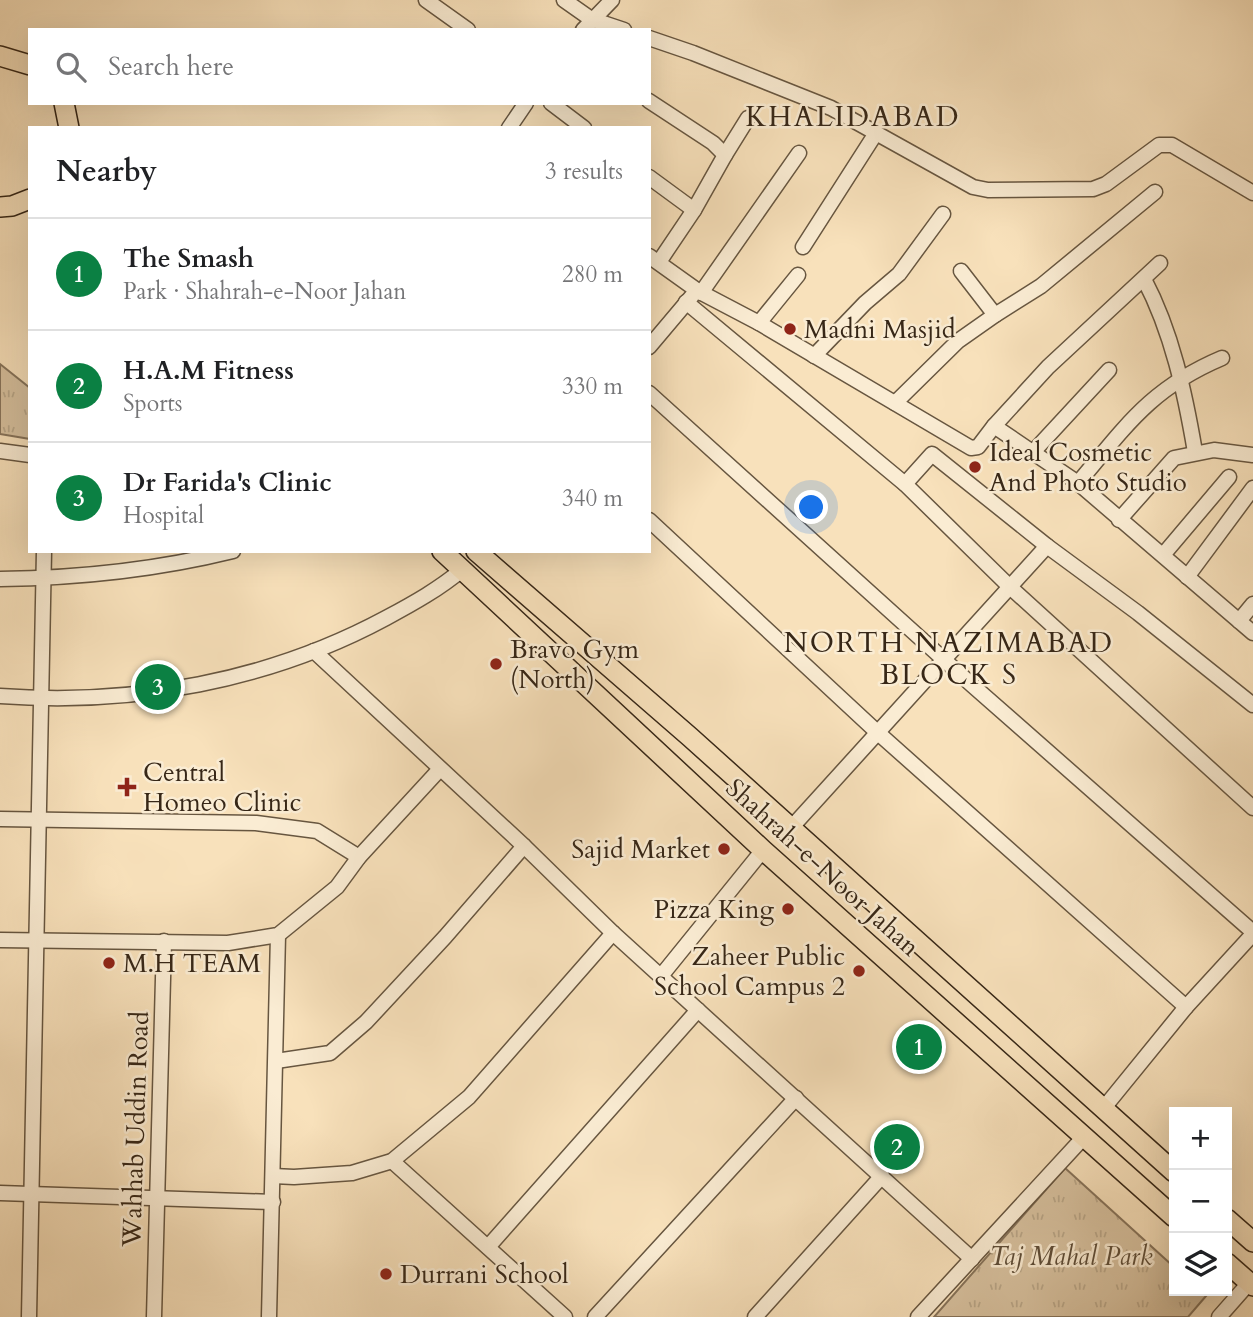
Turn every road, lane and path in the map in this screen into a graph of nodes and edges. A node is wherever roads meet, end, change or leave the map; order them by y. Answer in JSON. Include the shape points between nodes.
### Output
{"nodes":[{"id":1,"x":426,"y":0,"type":"edge"},
{"id":2,"x":564,"y":0,"type":"edge"},
{"id":3,"x":612,"y":0,"type":"edge"},
{"id":4,"x":587,"y":24,"type":"edge"},
{"id":5,"x":465,"y":28,"type":"edge"},
{"id":6,"x":612,"y":28,"type":"edge"},
{"id":7,"x":651,"y":39,"type":"edge"},
{"id":8,"x":0,"y":57,"type":"edge"},
{"id":9,"x":28,"y":64,"type":"edge"},
{"id":10,"x":651,"y":102,"type":"edge"},
{"id":11,"x":64,"y":105,"type":"edge"},
{"id":12,"x":525,"y":105,"type":"edge"},
{"id":13,"x":554,"y":105,"type":"edge"},
{"id":14,"x":748,"y":118,"type":"dead end"},
{"id":15,"x":69,"y":126,"type":"edge"},
{"id":16,"x":510,"y":126,"type":"edge"},
{"id":17,"x":581,"y":126,"type":"edge"},
{"id":18,"x":876,"y":134,"type":"junction"},
{"id":19,"x":799,"y":153,"type":"dead end"},
{"id":20,"x":725,"y":155,"type":"junction"},
{"id":21,"x":651,"y":178,"type":"edge"},
{"id":22,"x":1155,"y":192,"type":"dead end"},
{"id":23,"x":1253,"y":193,"type":"edge"},
{"id":24,"x":28,"y":200,"type":"edge"},
{"id":25,"x":0,"y":207,"type":"edge"},
{"id":26,"x":694,"y":210,"type":"junction"},
{"id":27,"x":943,"y":214,"type":"dead end"},
{"id":28,"x":803,"y":247,"type":"dead end"},
{"id":29,"x":654,"y":259,"type":"edge"},
{"id":30,"x":1160,"y":263,"type":"dead end"},
{"id":31,"x":961,"y":271,"type":"dead end"},
{"id":32,"x":798,"y":275,"type":"dead end"},
{"id":33,"x":1144,"y":279,"type":"junction"},
{"id":34,"x":700,"y":292,"type":"junction"},
{"id":35,"x":686,"y":302,"type":"junction"},
{"id":36,"x":995,"y":314,"type":"junction"},
{"id":37,"x":759,"y":323,"type":"junction"},
{"id":38,"x":651,"y":345,"type":"edge"},
{"id":39,"x":814,"y":356,"type":"junction"},
{"id":40,"x":1222,"y":358,"type":"dead end"},
{"id":41,"x":1109,"y":370,"type":"dead end"},
{"id":42,"x":1180,"y":378,"type":"junction"},
{"id":43,"x":651,"y":395,"type":"edge"},
{"id":44,"x":895,"y":403,"type":"junction"},
{"id":45,"x":994,"y":426,"type":"junction"},
{"id":46,"x":949,"y":434,"type":"junction"},
{"id":47,"x":0,"y":451,"type":"edge"},
{"id":48,"x":1034,"y":451,"type":"junction"},
{"id":49,"x":1195,"y":453,"type":"junction"},
{"id":50,"x":932,"y":454,"type":"junction"},
{"id":51,"x":28,"y":455,"type":"edge"},
{"id":52,"x":1253,"y":455,"type":"edge"},
{"id":53,"x":1229,"y":477,"type":"dead end"},
{"id":54,"x":1078,"y":483,"type":"junction"},
{"id":55,"x":905,"y":484,"type":"junction"},
{"id":56,"x":1253,"y":488,"type":"edge"},
{"id":57,"x":1119,"y":520,"type":"junction"},
{"id":58,"x":651,"y":522,"type":"edge"},
{"id":59,"x":1047,"y":546,"type":"junction"},
{"id":60,"x":44,"y":553,"type":"edge"},
{"id":61,"x":225,"y":553,"type":"edge"},
{"id":62,"x":444,"y":553,"type":"edge"},
{"id":63,"x":478,"y":553,"type":"edge"},
{"id":64,"x":1163,"y":555,"type":"junction"},
{"id":65,"x":463,"y":569,"type":"junction"},
{"id":66,"x":1188,"y":577,"type":"junction"},
{"id":67,"x":0,"y":579,"type":"edge"},
{"id":68,"x":44,"y":579,"type":"junction"},
{"id":69,"x":1009,"y":586,"type":"junction"},
{"id":70,"x":1253,"y":604,"type":"edge"},
{"id":71,"x":1239,"y":621,"type":"junction"},
{"id":72,"x":1253,"y":633,"type":"edge"},
{"id":73,"x":314,"y":651,"type":"junction"},
{"id":74,"x":945,"y":661,"type":"junction"},
{"id":75,"x":0,"y":696,"type":"edge"},
{"id":76,"x":42,"y":699,"type":"junction"},
{"id":77,"x":1253,"y":705,"type":"edge"},
{"id":78,"x":877,"y":732,"type":"junction"},
{"id":79,"x":440,"y":769,"type":"junction"},
{"id":80,"x":1253,"y":808,"type":"edge"},
{"id":81,"x":0,"y":819,"type":"edge"},
{"id":82,"x":39,"y":821,"type":"junction"},
{"id":83,"x":791,"y":828,"type":"junction"},
{"id":84,"x":524,"y":846,"type":"junction"},
{"id":85,"x":763,"y":850,"type":"junction"},
{"id":86,"x":359,"y":857,"type":"junction"},
{"id":87,"x":613,"y":933,"type":"junction"},
{"id":88,"x":1253,"y":933,"type":"edge"},
{"id":89,"x":278,"y":935,"type":"junction"},
{"id":90,"x":0,"y":940,"type":"edge"},
{"id":91,"x":37,"y":940,"type":"junction"},
{"id":92,"x":164,"y":941,"type":"junction"},
{"id":93,"x":661,"y":976,"type":"junction"},
{"id":94,"x":1186,"y":1007,"type":"junction"},
{"id":95,"x":990,"y":1008,"type":"junction"},
{"id":96,"x":698,"y":1010,"type":"junction"},
{"id":97,"x":969,"y":1033,"type":"junction"},
{"id":98,"x":276,"y":1061,"type":"junction"},
{"id":99,"x":796,"y":1098,"type":"junction"},
{"id":100,"x":1104,"y":1110,"type":"junction"},
{"id":101,"x":1083,"y":1138,"type":"junction"},
{"id":102,"x":392,"y":1161,"type":"junction"},
{"id":103,"x":1172,"y":1170,"type":"edge"},
{"id":104,"x":274,"y":1176,"type":"junction"},
{"id":105,"x":882,"y":1177,"type":"junction"},
{"id":106,"x":0,"y":1194,"type":"edge"},
{"id":107,"x":32,"y":1194,"type":"junction"},
{"id":108,"x":157,"y":1197,"type":"junction"},
{"id":109,"x":273,"y":1202,"type":"junction"},
{"id":110,"x":1169,"y":1213,"type":"edge"},
{"id":111,"x":1232,"y":1223,"type":"edge"},
{"id":112,"x":1253,"y":1242,"type":"edge"},
{"id":113,"x":488,"y":1247,"type":"junction"},
{"id":114,"x":972,"y":1259,"type":"junction"},
{"id":115,"x":1232,"y":1267,"type":"edge"},
{"id":116,"x":1251,"y":1284,"type":"edge"},
{"id":117,"x":29,"y":1317,"type":"edge"},
{"id":118,"x":154,"y":1317,"type":"edge"},
{"id":119,"x":269,"y":1317,"type":"edge"},
{"id":120,"x":565,"y":1317,"type":"edge"},
{"id":121,"x":595,"y":1317,"type":"edge"},
{"id":122,"x":755,"y":1317,"type":"edge"},
{"id":123,"x":918,"y":1317,"type":"edge"},
{"id":124,"x":1219,"y":1317,"type":"edge"}],
"edges":[{"from":1,"to":5,"type":"street"},
{"from":2,"to":4,"type":"street"},
{"from":3,"to":4,"type":"street"},
{"from":4,"to":6,"type":"street"},
{"from":7,"to":18,"type":"street","via":[[831,108]]},
{"from":8,"to":9,"type":"main road"},
{"from":10,"to":20,"type":"street"},
{"from":11,"to":15,"type":"main road"},
{"from":12,"to":16,"type":"street"},
{"from":13,"to":17,"type":"street"},
{"from":14,"to":20,"type":"street"},
{"from":18,"to":23,"type":"street","via":[[982,189],[1094,189],[1166,144]]},
{"from":18,"to":28,"type":"street"},
{"from":19,"to":34,"type":"street"},
{"from":20,"to":26,"type":"street"},
{"from":21,"to":26,"type":"street"},
{"from":22,"to":36,"type":"street","via":[[1041,286]]},
{"from":24,"to":25,"type":"main road"},
{"from":26,"to":29,"type":"street"},
{"from":27,"to":39,"type":"street","via":[[899,274]]},
{"from":29,"to":34,"type":"street"},
{"from":30,"to":33,"type":"street"},
{"from":31,"to":36,"type":"street"},
{"from":32,"to":37,"type":"street"},
{"from":33,"to":42,"type":"street","via":[[1159,307]]},
{"from":33,"to":45,"type":"street","via":[[1048,368]]},
{"from":34,"to":35,"type":"street"},
{"from":34,"to":37,"type":"street"},
{"from":35,"to":38,"type":"street"},
{"from":35,"to":55,"type":"street"},
{"from":36,"to":44,"type":"street","via":[[958,341]]},
{"from":37,"to":39,"type":"street"},
{"from":39,"to":44,"type":"street"},
{"from":40,"to":42,"type":"street"},
{"from":41,"to":48,"type":"street"},
{"from":42,"to":49,"type":"street"},
{"from":42,"to":54,"type":"street","via":[[1142,407]]},
{"from":43,"to":74,"type":"street"},
{"from":44,"to":46,"type":"street"},
{"from":45,"to":46,"type":"street","via":[[974,449]]},
{"from":45,"to":48,"type":"street"},
{"from":46,"to":50,"type":"street"},
{"from":47,"to":51,"type":"street"},
{"from":48,"to":54,"type":"street"},
{"from":49,"to":52,"type":"street","via":[[1214,450]]},
{"from":49,"to":57,"type":"street","via":[[1168,463]]},
{"from":50,"to":55,"type":"street"},
{"from":50,"to":59,"type":"street"},
{"from":53,"to":64,"type":"street"},
{"from":54,"to":57,"type":"street"},
{"from":55,"to":69,"type":"street"},
{"from":56,"to":66,"type":"street"},
{"from":57,"to":64,"type":"street"},
{"from":58,"to":78,"type":"street"},
{"from":59,"to":69,"type":"street"},
{"from":59,"to":77,"type":"street"},
{"from":60,"to":68,"type":"street"},
{"from":61,"to":68,"type":"street","via":[[136,571]]},
{"from":62,"to":65,"type":"main road","name":"Shahrah-e-Noor Jahan"},
{"from":63,"to":83,"type":"main road","name":"Shahrah-e-Noor Jahan"},
{"from":64,"to":66,"type":"street"},
{"from":65,"to":73,"type":"street","via":[[408,607]]},
{"from":65,"to":85,"type":"main road","name":"Shahrah-e-Noor Jahan"},
{"from":66,"to":71,"type":"street"},
{"from":67,"to":68,"type":"street"},
{"from":68,"to":76,"type":"street"},
{"from":69,"to":74,"type":"street"},
{"from":69,"to":80,"type":"street"},
{"from":70,"to":71,"type":"street"},
{"from":71,"to":72,"type":"street"},
{"from":73,"to":76,"type":"street","via":[[275,667],[151,694]]},
{"from":73,"to":79,"type":"street"},
{"from":74,"to":78,"type":"street"},
{"from":74,"to":88,"type":"street"},
{"from":75,"to":76,"type":"street"},
{"from":76,"to":82,"type":"street"},
{"from":78,"to":83,"type":"street"},
{"from":78,"to":94,"type":"street"},
{"from":79,"to":84,"type":"street"},
{"from":79,"to":86,"type":"street"},
{"from":81,"to":82,"type":"street"},
{"from":82,"to":86,"type":"street","via":[[256,823],[317,831]]},
{"from":82,"to":91,"type":"street"},
{"from":83,"to":95,"type":"main road","name":"Shahrah-e-Noor Jahan"},
{"from":84,"to":87,"type":"street"},
{"from":84,"to":98,"type":"street","via":[[366,1023],[330,1053]]},
{"from":85,"to":93,"type":"street"},
{"from":85,"to":97,"type":"main road","name":"Shahrah-e-Noor Jahan"},
{"from":86,"to":89,"type":"street","via":[[337,887]]},
{"from":87,"to":93,"type":"street"},
{"from":87,"to":102,"type":"street","via":[[469,1097]]},
{"from":88,"to":94,"type":"street"},
{"from":89,"to":92,"type":"street","via":[[228,943]]},
{"from":89,"to":98,"type":"street"},
{"from":90,"to":91,"type":"street"},
{"from":91,"to":92,"type":"street"},
{"from":91,"to":107,"type":"street"},
{"from":92,"to":108,"type":"street","name":"Wahhab Uddin Road"},
{"from":93,"to":96,"type":"street"},
{"from":94,"to":100,"type":"street"},
{"from":95,"to":97,"type":"main road"},
{"from":95,"to":100,"type":"main road","name":"Shahrah-e-Noor Jahan"},
{"from":96,"to":99,"type":"street"},
{"from":96,"to":113,"type":"street"},
{"from":97,"to":101,"type":"main road","name":"Shahrah-e-Noor Jahan"},
{"from":98,"to":104,"type":"street"},
{"from":99,"to":105,"type":"street"},
{"from":99,"to":121,"type":"street"},
{"from":100,"to":103,"type":"main road","name":"Shahrah-e-Noor Jahan"},
{"from":101,"to":110,"type":"main road","name":"Shahrah-e-Noor Jahan"},
{"from":101,"to":114,"type":"street"},
{"from":102,"to":104,"type":"street","via":[[352,1173]]},
{"from":102,"to":113,"type":"street"},
{"from":104,"to":109,"type":"street"},
{"from":105,"to":114,"type":"street"},
{"from":105,"to":122,"type":"street"},
{"from":106,"to":107,"type":"street"},
{"from":107,"to":108,"type":"street"},
{"from":107,"to":117,"type":"street"},
{"from":108,"to":109,"type":"street"},
{"from":108,"to":118,"type":"street","name":"Wahhab Uddin Road"},
{"from":109,"to":119,"type":"street"},
{"from":111,"to":112,"type":"main road"},
{"from":113,"to":120,"type":"street"},
{"from":114,"to":123,"type":"street"},
{"from":115,"to":116,"type":"main road"},
{"from":116,"to":124,"type":"street"}]}
